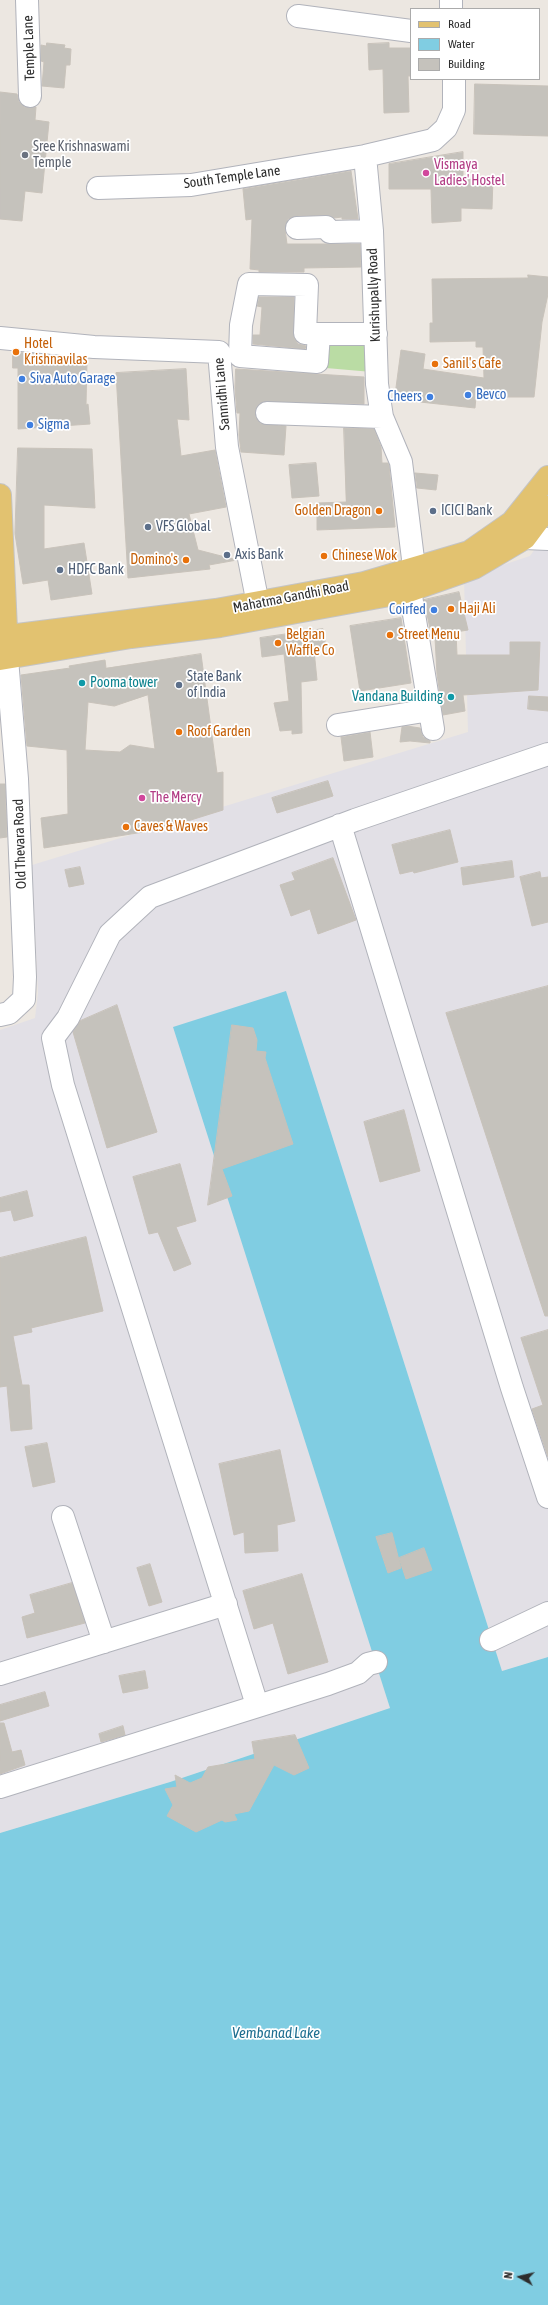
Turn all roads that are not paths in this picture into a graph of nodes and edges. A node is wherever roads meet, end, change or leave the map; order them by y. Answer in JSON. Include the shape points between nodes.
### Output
{"nodes":[{"id":1,"x":27,"y":0,"type":"edge"},
{"id":2,"x":298,"y":16,"type":"dead end"},
{"id":3,"x":410,"y":31,"type":"edge"},
{"id":4,"x":454,"y":80,"type":"edge"},
{"id":5,"x":30,"y":96,"type":"dead end"},
{"id":6,"x":365,"y":156,"type":"junction"},
{"id":7,"x":98,"y":188,"type":"dead end"},
{"id":8,"x":297,"y":228,"type":"dead end"},
{"id":9,"x":372,"y":231,"type":"junction"},
{"id":10,"x":319,"y":334,"type":"junction"},
{"id":11,"x":376,"y":334,"type":"junction"},
{"id":12,"x":0,"y":338,"type":"edge"},
{"id":13,"x":268,"y":413,"type":"dead end"},
{"id":14,"x":382,"y":417,"type":"junction"},
{"id":15,"x":548,"y":477,"type":"edge"},
{"id":16,"x":0,"y":495,"type":"edge"},
{"id":17,"x":548,"y":507,"type":"edge"},
{"id":18,"x":518,"y":530,"type":"junction"},
{"id":19,"x":548,"y":539,"type":"edge"},
{"id":20,"x":414,"y":567,"type":"junction"},
{"id":21,"x":410,"y":590,"type":"junction"},
{"id":22,"x":258,"y":604,"type":"junction"},
{"id":23,"x":3,"y":637,"type":"edge"},
{"id":24,"x":4,"y":659,"type":"edge"},
{"id":25,"x":338,"y":725,"type":"dead end"},
{"id":26,"x":548,"y":754,"type":"edge"},
{"id":27,"x":340,"y":826,"type":"junction"},
{"id":28,"x":0,"y":1015,"type":"edge"},
{"id":29,"x":546,"y":1488,"type":"edge"},
{"id":30,"x":63,"y":1517,"type":"dead end"},
{"id":31,"x":226,"y":1604,"type":"junction"},
{"id":32,"x":548,"y":1613,"type":"edge"},
{"id":33,"x":491,"y":1640,"type":"dead end"},
{"id":34,"x":104,"y":1642,"type":"junction"},
{"id":35,"x":376,"y":1662,"type":"dead end"},
{"id":36,"x":0,"y":1674,"type":"edge"},
{"id":37,"x":257,"y":1705,"type":"junction"},
{"id":38,"x":0,"y":1787,"type":"edge"}],
"edges":[{"from":1,"to":5,"type":"street","name":"Temple Lane"},
{"from":2,"to":3,"type":"street"},
{"from":4,"to":6,"type":"street","via":[[454,110],[446,128],[433,140]]},
{"from":6,"to":7,"type":"street","name":"South Temple Lane","via":[[191,184]]},
{"from":6,"to":9,"type":"street","name":"Kurishupally Road"},
{"from":8,"to":9,"type":"street","via":[[326,227],[330,232]]},
{"from":9,"to":11,"type":"street","name":"Kurishupally Road"},
{"from":10,"to":10,"type":"street","via":[[317,362],[240,356],[241,325],[249,284],[307,285],[305,333]]},
{"from":10,"to":11,"type":"street"},
{"from":11,"to":14,"type":"street","name":"Kurishupally Road","via":[[377,384]]},
{"from":12,"to":22,"type":"street","name":"Sannidhi Lane","via":[[94,347],[219,352],[227,446]]},
{"from":13,"to":14,"type":"street"},
{"from":14,"to":20,"type":"street","name":"Kurishupally Road","via":[[401,462]]},
{"from":15,"to":18,"type":"main road","name":"Mahatma Gandhi Road"},
{"from":16,"to":23,"type":"main road"},
{"from":17,"to":18,"type":"main road","name":"Mahatma Gandhi Road"},
{"from":18,"to":19,"type":"street"},
{"from":18,"to":20,"type":"main road","name":"Mahatma Gandhi Road","via":[[469,552]]},
{"from":18,"to":21,"type":"main road","name":"Mahatma Gandhi Road","via":[[474,568]]},
{"from":20,"to":22,"type":"main road","name":"Mahatma Gandhi Road","via":[[364,582]]},
{"from":21,"to":24,"type":"main road","name":"Mahatma Gandhi Road","via":[[220,626],[131,637]]},
{"from":21,"to":25,"type":"street","via":[[431,720]]},
{"from":22,"to":23,"type":"main road","name":"Mahatma Gandhi Road"},
{"from":23,"to":24,"type":"main road"},
{"from":24,"to":28,"type":"street","name":"Old Thevara Road","via":[[17,779],[25,977],[24,999],[9,1013]]},
{"from":26,"to":27,"type":"street"},
{"from":27,"to":29,"type":"street","via":[[505,1366]]},
{"from":27,"to":31,"type":"street","via":[[150,897],[110,934],[68,1018],[53,1038],[64,1085]]},
{"from":30,"to":34,"type":"street"},
{"from":31,"to":34,"type":"street"},
{"from":31,"to":37,"type":"street"},
{"from":32,"to":33,"type":"street"},
{"from":34,"to":36,"type":"street"},
{"from":35,"to":37,"type":"street","via":[[368,1664],[358,1673]]},
{"from":37,"to":38,"type":"street"}]}
